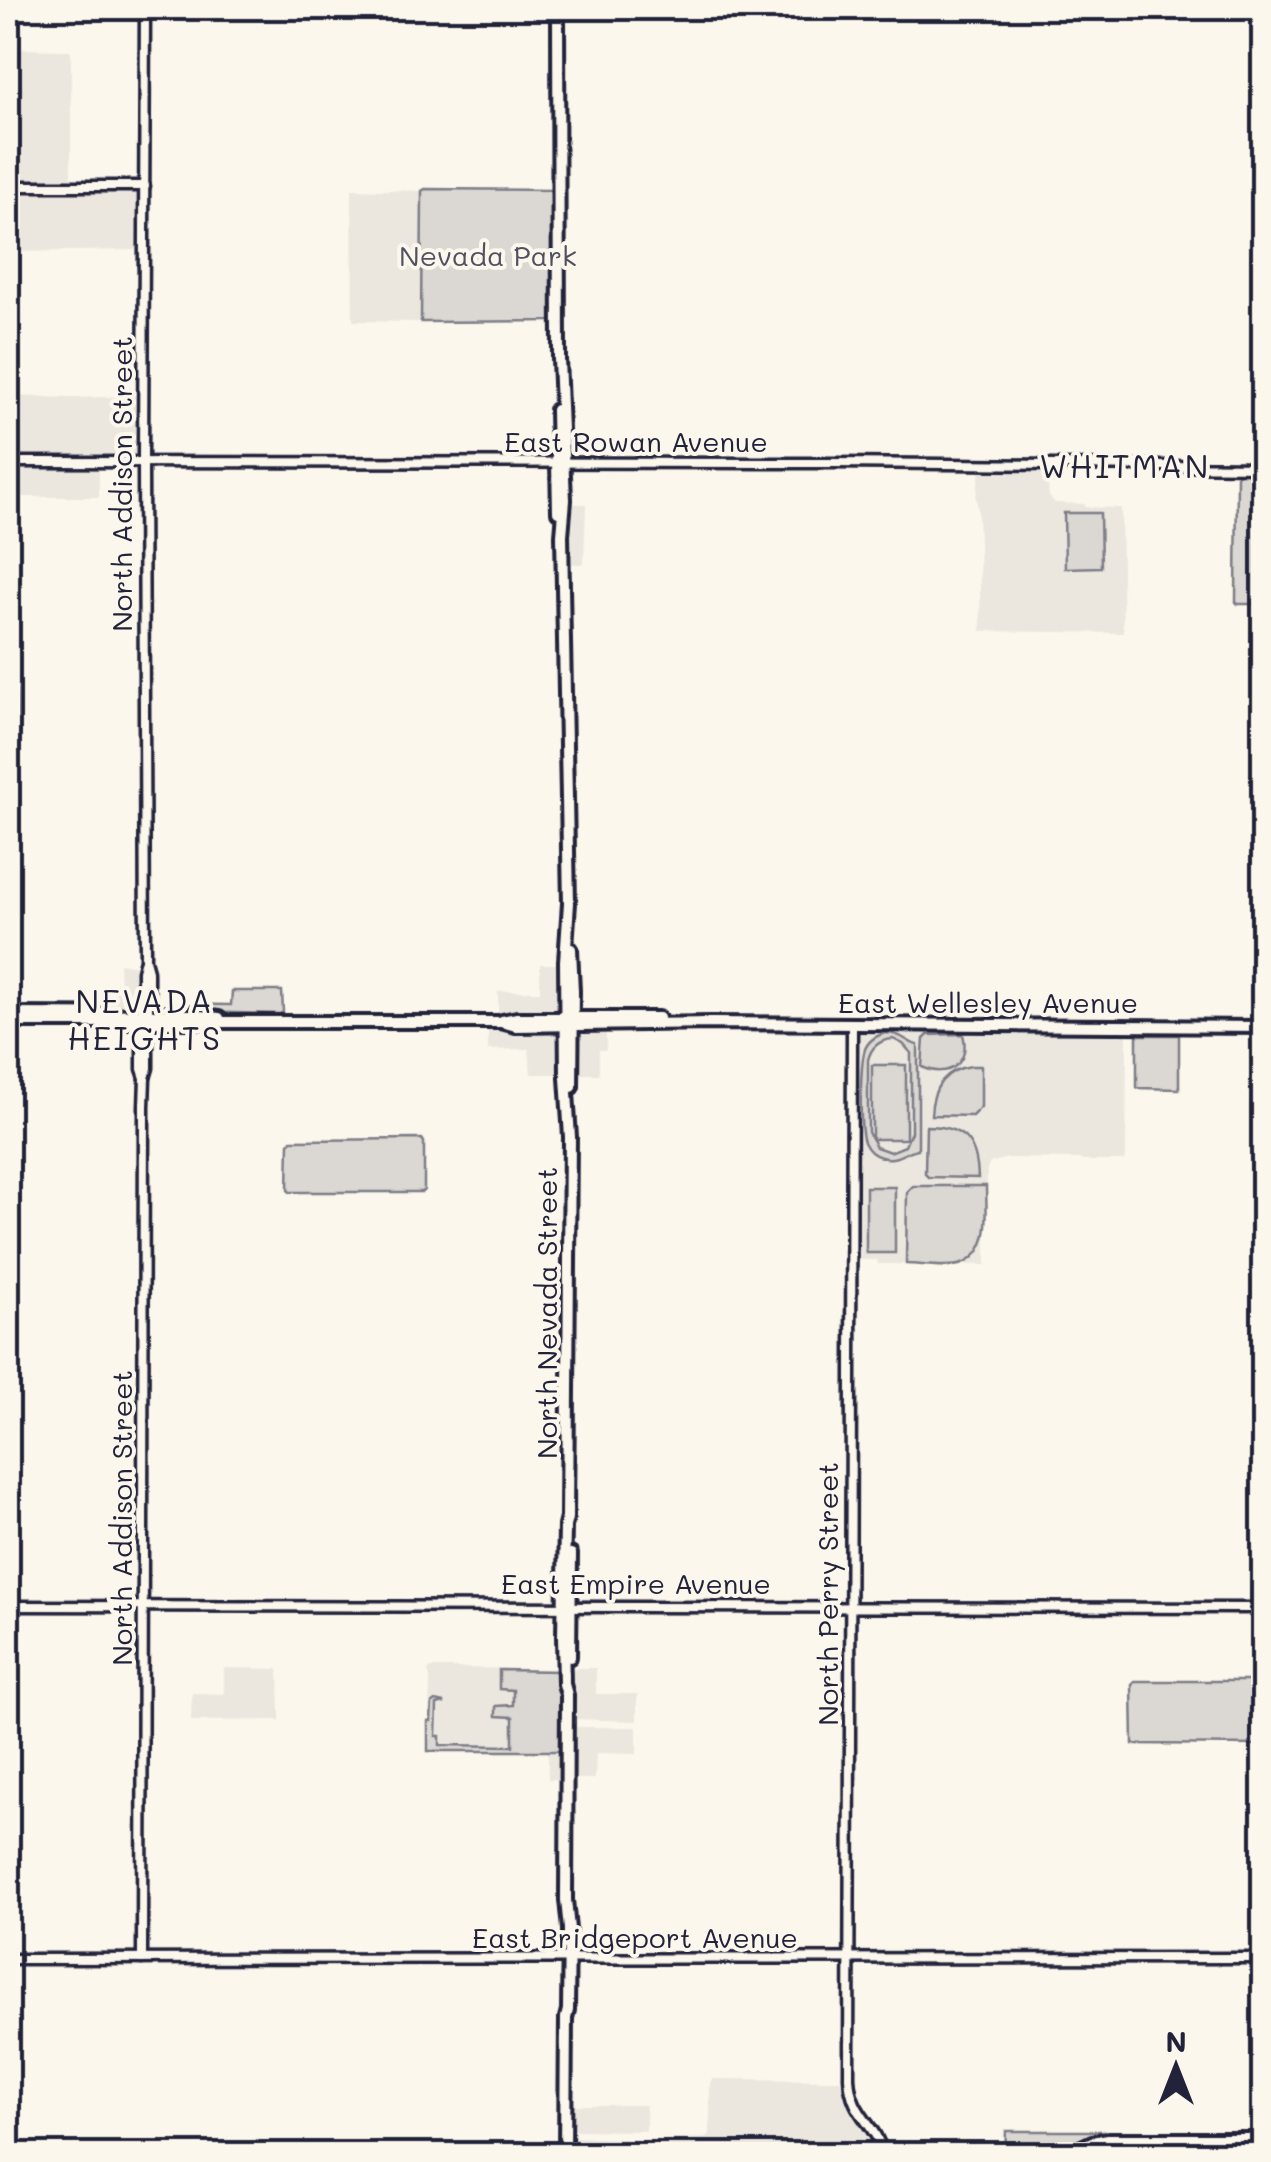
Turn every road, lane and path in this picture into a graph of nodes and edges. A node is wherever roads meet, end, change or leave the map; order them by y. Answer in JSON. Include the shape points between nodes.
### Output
{"nodes":[{"id":1,"x":145,"y":8,"type":"edge"},
{"id":2,"x":557,"y":10,"type":"edge"},
{"id":3,"x":8,"y":186,"type":"edge"},
{"id":4,"x":145,"y":186,"type":"junction"},
{"id":5,"x":8,"y":407,"type":"edge"},
{"id":6,"x":8,"y":462,"type":"edge"},
{"id":7,"x":143,"y":462,"type":"junction"},
{"id":8,"x":560,"y":463,"type":"junction"},
{"id":9,"x":1264,"y":468,"type":"edge"},
{"id":10,"x":9,"y":742,"type":"edge"},
{"id":11,"x":8,"y":775,"type":"edge"},
{"id":12,"x":8,"y":998,"type":"edge"},
{"id":13,"x":8,"y":1014,"type":"edge"},
{"id":14,"x":145,"y":1019,"type":"junction"},
{"id":15,"x":8,"y":1022,"type":"edge"},
{"id":16,"x":569,"y":1022,"type":"junction"},
{"id":17,"x":852,"y":1024,"type":"junction"},
{"id":18,"x":1264,"y":1027,"type":"edge"},
{"id":19,"x":8,"y":1606,"type":"edge"},
{"id":20,"x":142,"y":1606,"type":"junction"},
{"id":21,"x":567,"y":1606,"type":"junction"},
{"id":22,"x":849,"y":1608,"type":"junction"},
{"id":23,"x":1264,"y":1608,"type":"edge"},
{"id":24,"x":1264,"y":1958,"type":"edge"},
{"id":25,"x":8,"y":1959,"type":"edge"},
{"id":26,"x":142,"y":1959,"type":"junction"},
{"id":27,"x":566,"y":1959,"type":"junction"},
{"id":28,"x":850,"y":1959,"type":"junction"},
{"id":29,"x":1264,"y":2139,"type":"edge"},
{"id":30,"x":565,"y":2154,"type":"edge"},
{"id":31,"x":882,"y":2154,"type":"edge"},
{"id":32,"x":1067,"y":2154,"type":"edge"}],
"edges":[{"from":1,"to":4,"type":"street","name":"North Addison Street"},
{"from":2,"to":8,"type":"main road","name":"North Nevada Street"},
{"from":3,"to":4,"type":"street"},
{"from":4,"to":7,"type":"street","name":"North Addison Street"},
{"from":5,"to":6,"type":"street"},
{"from":6,"to":7,"type":"street","name":"East Rowan Avenue"},
{"from":6,"to":10,"type":"street"},
{"from":7,"to":8,"type":"street","name":"East Rowan Avenue"},
{"from":7,"to":14,"type":"street","name":"North Addison Street"},
{"from":8,"to":9,"type":"street","name":"East Rowan Avenue"},
{"from":8,"to":16,"type":"main road","name":"North Nevada Street"},
{"from":10,"to":11,"type":"street"},
{"from":11,"to":12,"type":"street"},
{"from":13,"to":14,"type":"main road","name":"East Wellesley Avenue"},
{"from":14,"to":15,"type":"main road","name":"East Wellesley Avenue"},
{"from":14,"to":16,"type":"main road","name":"East Wellesley Avenue"},
{"from":14,"to":20,"type":"street","name":"North Addison Street"},
{"from":16,"to":17,"type":"main road","name":"East Wellesley Avenue"},
{"from":16,"to":21,"type":"main road","name":"North Nevada Street"},
{"from":17,"to":18,"type":"main road","name":"East Wellesley Avenue"},
{"from":17,"to":22,"type":"street","name":"North Perry Street"},
{"from":19,"to":20,"type":"street","name":"East Empire Avenue"},
{"from":20,"to":21,"type":"street","name":"East Empire Avenue"},
{"from":20,"to":26,"type":"street","name":"North Addison Street"},
{"from":21,"to":22,"type":"street","name":"East Empire Avenue"},
{"from":21,"to":27,"type":"main road","name":"North Nevada Street"},
{"from":22,"to":23,"type":"street","name":"East Empire Avenue"},
{"from":22,"to":28,"type":"street","name":"North Perry Street"},
{"from":24,"to":28,"type":"street","name":"East Bridgeport Avenue"},
{"from":25,"to":26,"type":"street","name":"East Bridgeport Avenue"},
{"from":26,"to":27,"type":"street","name":"East Bridgeport Avenue"},
{"from":27,"to":28,"type":"street","name":"East Bridgeport Avenue"},
{"from":27,"to":30,"type":"main road","name":"North Nevada Street"},
{"from":28,"to":31,"type":"street","name":"North Perry Street","via":[[850,2092]]},
{"from":29,"to":32,"type":"main road","via":[[1108,2139]]}]}
